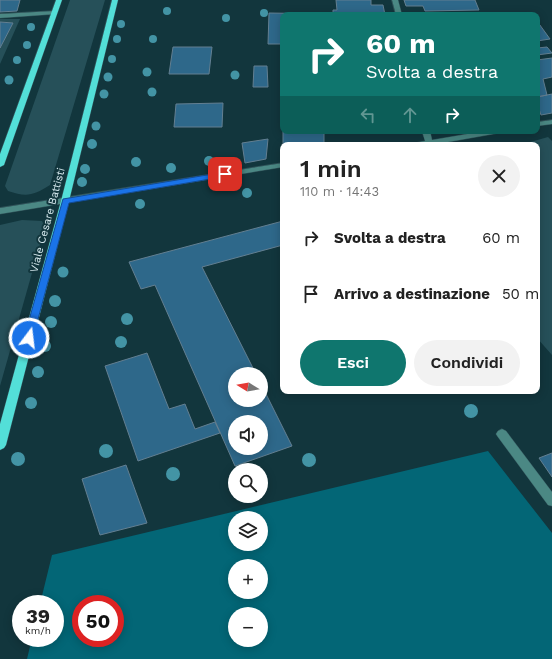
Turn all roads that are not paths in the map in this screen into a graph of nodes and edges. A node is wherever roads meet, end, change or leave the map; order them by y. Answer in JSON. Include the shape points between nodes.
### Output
{"nodes":[{"id":1,"x":59,"y":0,"type":"edge"},
{"id":2,"x":115,"y":0,"type":"edge"},
{"id":3,"x":395,"y":0,"type":"edge"},
{"id":4,"x":398,"y":12,"type":"edge"},
{"id":5,"x":54,"y":13,"type":"junction"},
{"id":6,"x":0,"y":16,"type":"edge"},
{"id":7,"x":552,"y":122,"type":"edge"},
{"id":8,"x":540,"y":124,"type":"edge"},
{"id":9,"x":482,"y":134,"type":"edge"},
{"id":10,"x":435,"y":142,"type":"edge"},
{"id":11,"x":0,"y":165,"type":"edge"},
{"id":12,"x":280,"y":165,"type":"edge"},
{"id":13,"x":65,"y":201,"type":"junction"},
{"id":14,"x":0,"y":211,"type":"edge"},
{"id":15,"x":502,"y":434,"type":"dead end"},
{"id":16,"x":0,"y":445,"type":"edge"},
{"id":17,"x":552,"y":501,"type":"edge"}],
"edges":[{"from":1,"to":5,"type":"main road"},
{"from":2,"to":13,"type":"main road","name":"Viale Cesare Battisti"},
{"from":3,"to":4,"type":"street"},
{"from":5,"to":6,"type":"street"},
{"from":5,"to":11,"type":"main road"},
{"from":7,"to":8,"type":"street"},
{"from":9,"to":10,"type":"street"},
{"from":12,"to":13,"type":"street"},
{"from":13,"to":14,"type":"street"},
{"from":13,"to":16,"type":"main road","name":"Viale Cesare Battisti"},
{"from":15,"to":17,"type":"street"}]}
